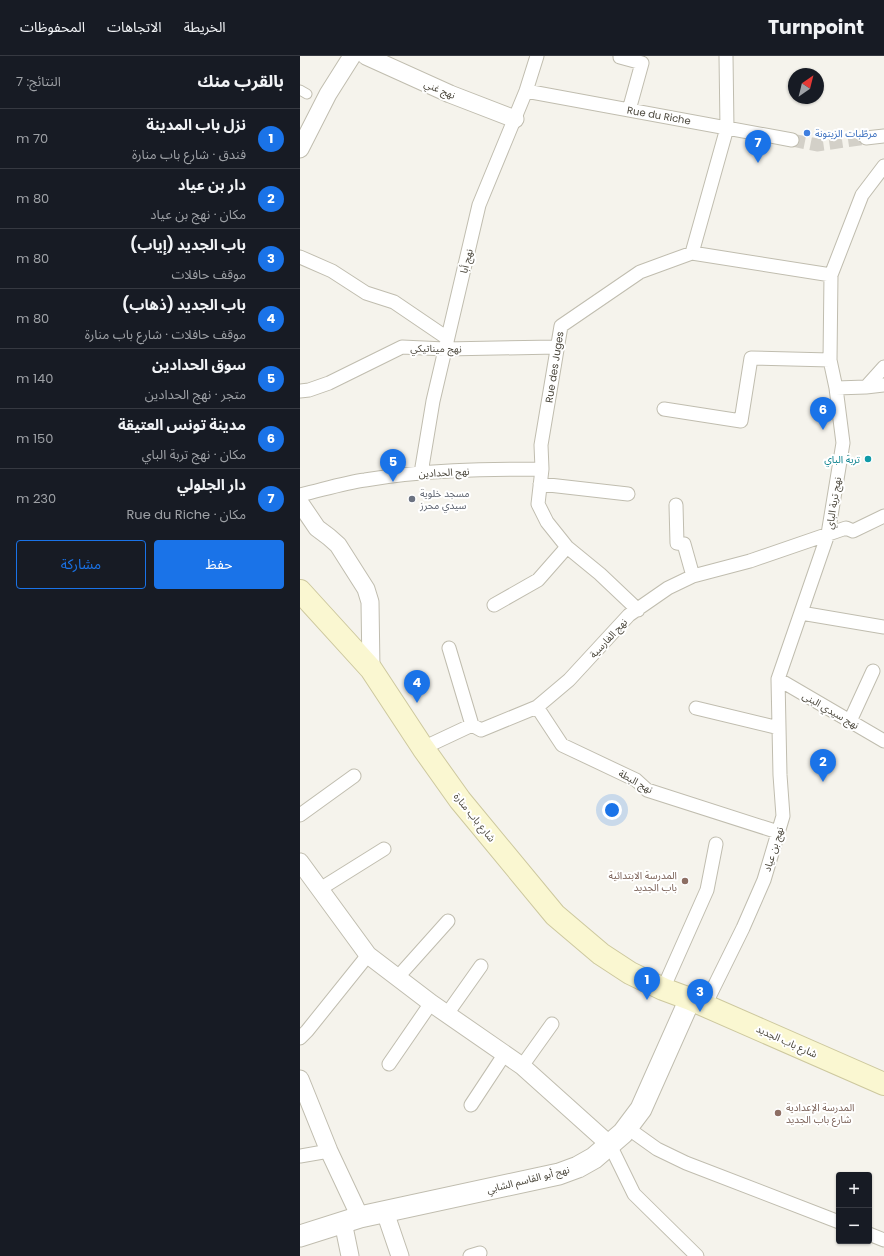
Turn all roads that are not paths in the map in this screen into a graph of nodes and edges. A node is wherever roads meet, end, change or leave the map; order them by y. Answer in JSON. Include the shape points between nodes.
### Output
{"nodes":[{"id":1,"x":352,"y":56,"type":"edge"},
{"id":2,"x":537,"y":56,"type":"edge"},
{"id":3,"x":620,"y":56,"type":"edge"},
{"id":4,"x":726,"y":56,"type":"edge"},
{"id":5,"x":370,"y":57,"type":"edge"},
{"id":6,"x":526,"y":91,"type":"junction"},
{"id":7,"x":629,"y":110,"type":"junction"},
{"id":8,"x":514,"y":119,"type":"junction"},
{"id":9,"x":727,"y":128,"type":"junction"},
{"id":10,"x":884,"y":136,"type":"edge"},
{"id":11,"x":866,"y":138,"type":"tunnel mouth"},
{"id":12,"x":792,"y":140,"type":"tunnel mouth"},
{"id":13,"x":300,"y":149,"type":"edge"},
{"id":14,"x":884,"y":166,"type":"edge"},
{"id":15,"x":692,"y":253,"type":"junction"},
{"id":16,"x":300,"y":257,"type":"edge"},
{"id":17,"x":831,"y":275,"type":"junction"},
{"id":18,"x":446,"y":344,"type":"junction"},
{"id":19,"x":557,"y":347,"type":"junction"},
{"id":20,"x":830,"y":360,"type":"junction"},
{"id":21,"x":884,"y":367,"type":"edge"},
{"id":22,"x":884,"y":385,"type":"edge"},
{"id":23,"x":866,"y":387,"type":"junction"},
{"id":24,"x":836,"y":388,"type":"junction"},
{"id":25,"x":300,"y":391,"type":"edge"},
{"id":26,"x":664,"y":408,"type":"dead end"},
{"id":27,"x":542,"y":469,"type":"junction"},
{"id":28,"x":421,"y":473,"type":"junction"},
{"id":29,"x":540,"y":484,"type":"junction"},
{"id":30,"x":628,"y":494,"type":"dead end"},
{"id":31,"x":300,"y":495,"type":"edge"},
{"id":32,"x":300,"y":503,"type":"edge"},
{"id":33,"x":676,"y":505,"type":"dead end"},
{"id":34,"x":884,"y":516,"type":"edge"},
{"id":35,"x":828,"y":534,"type":"junction"},
{"id":36,"x":568,"y":546,"type":"junction"},
{"id":37,"x":692,"y":576,"type":"junction"},
{"id":38,"x":300,"y":591,"type":"edge"},
{"id":39,"x":494,"y":605,"type":"dead end"},
{"id":40,"x":638,"y":610,"type":"junction"},
{"id":41,"x":801,"y":614,"type":"junction"},
{"id":42,"x":884,"y":627,"type":"edge"},
{"id":43,"x":449,"y":648,"type":"dead end"},
{"id":44,"x":371,"y":669,"type":"junction"},
{"id":45,"x":872,"y":671,"type":"dead end"},
{"id":46,"x":778,"y":679,"type":"junction"},
{"id":47,"x":537,"y":707,"type":"junction"},
{"id":48,"x":696,"y":708,"type":"dead end"},
{"id":49,"x":850,"y":721,"type":"junction"},
{"id":50,"x":472,"y":725,"type":"junction"},
{"id":51,"x":779,"y":728,"type":"junction"},
{"id":52,"x":884,"y":741,"type":"edge"},
{"id":53,"x":423,"y":748,"type":"junction"},
{"id":54,"x":354,"y":776,"type":"dead end"},
{"id":55,"x":300,"y":814,"type":"edge"},
{"id":56,"x":778,"y":832,"type":"junction"},
{"id":57,"x":716,"y":844,"type":"dead end"},
{"id":58,"x":384,"y":849,"type":"dead end"},
{"id":59,"x":300,"y":862,"type":"edge"},
{"id":60,"x":320,"y":889,"type":"junction"},
{"id":61,"x":448,"y":922,"type":"dead end"},
{"id":62,"x":368,"y":955,"type":"junction"},
{"id":63,"x":481,"y":966,"type":"dead end"},
{"id":64,"x":397,"y":978,"type":"junction"},
{"id":65,"x":662,"y":989,"type":"junction"},
{"id":66,"x":697,"y":1002,"type":"junction"},
{"id":67,"x":430,"y":1003,"type":"junction"},
{"id":68,"x":447,"y":1014,"type":"junction"},
{"id":69,"x":552,"y":1024,"type":"dead end"},
{"id":70,"x":300,"y":1038,"type":"edge"},
{"id":71,"x":504,"y":1055,"type":"junction"},
{"id":72,"x":389,"y":1064,"type":"dead end"},
{"id":73,"x":522,"y":1066,"type":"junction"},
{"id":74,"x":300,"y":1079,"type":"edge"},
{"id":75,"x":884,"y":1084,"type":"edge"},
{"id":76,"x":471,"y":1105,"type":"dead end"},
{"id":77,"x":636,"y":1134,"type":"dead end"},
{"id":78,"x":610,"y":1144,"type":"junction"},
{"id":79,"x":329,"y":1151,"type":"junction"},
{"id":80,"x":300,"y":1156,"type":"edge"},
{"id":81,"x":385,"y":1212,"type":"junction"},
{"id":82,"x":352,"y":1220,"type":"junction"},
{"id":83,"x":836,"y":1221,"type":"edge"},
{"id":84,"x":872,"y":1235,"type":"edge"},
{"id":85,"x":300,"y":1236,"type":"edge"},
{"id":86,"x":884,"y":1240,"type":"edge"},
{"id":87,"x":350,"y":1256,"type":"edge"},
{"id":88,"x":400,"y":1256,"type":"edge"},
{"id":89,"x":696,"y":1256,"type":"edge"}],
"edges":[{"from":1,"to":13,"type":"street","via":[[328,94]]},
{"from":2,"to":6,"type":"street","name":"نهج أبا"},
{"from":3,"to":7,"type":"street","via":[[642,63]]},
{"from":4,"to":9,"type":"street"},
{"from":5,"to":8,"type":"street","name":"نهج غني","via":[[450,94]]},
{"from":6,"to":7,"type":"street","name":"Rue du Riche"},
{"from":6,"to":8,"type":"street","name":"نهج أبا"},
{"from":7,"to":9,"type":"street","name":"Rue du Riche"},
{"from":8,"to":18,"type":"street","name":"نهج أبا","via":[[479,205]]},
{"from":9,"to":12,"type":"street","name":"Rue du Riche"},
{"from":9,"to":15,"type":"street"},
{"from":10,"to":11,"type":"street"},
{"from":14,"to":17,"type":"street","name":"نهج تربة الباي","via":[[862,195]]},
{"from":15,"to":17,"type":"street","name":"Rue des Juges"},
{"from":15,"to":19,"type":"street","name":"Rue des Juges","via":[[640,272],[561,326]]},
{"from":16,"to":18,"type":"street","via":[[332,271],[366,293],[394,302]]},
{"from":17,"to":20,"type":"street","name":"نهج تربة الباي"},
{"from":18,"to":19,"type":"street","name":"نهج ميناتيكي"},
{"from":18,"to":25,"type":"street","name":"نهج ميناتيكي","via":[[402,347],[329,383]]},
{"from":18,"to":28,"type":"street","name":"نهج أبا","via":[[432,401]]},
{"from":19,"to":27,"type":"street","name":"Rue des Juges","via":[[541,445]]},
{"from":20,"to":24,"type":"street","name":"نهج تربة الباي"},
{"from":20,"to":26,"type":"street","via":[[751,358],[741,421]]},
{"from":21,"to":23,"type":"street"},
{"from":22,"to":23,"type":"street"},
{"from":23,"to":24,"type":"street"},
{"from":24,"to":35,"type":"street","name":"نهج تربة الباي","via":[[843,443]]},
{"from":27,"to":28,"type":"street","name":"نهج الحدادين"},
{"from":27,"to":29,"type":"street","name":"Rue des Juges"},
{"from":28,"to":31,"type":"street","name":"نهج الحدادين","via":[[364,480]]},
{"from":29,"to":30,"type":"street"},
{"from":29,"to":36,"type":"street","name":"Rue des Juges","via":[[538,504],[548,522]]},
{"from":32,"to":44,"type":"street","via":[[317,528],[338,545],[366,589],[370,602]]},
{"from":33,"to":37,"type":"street","via":[[677,543],[684,544]]},
{"from":34,"to":35,"type":"street","name":"نهج الفارسية","via":[[853,531],[846,528]]},
{"from":35,"to":37,"type":"street","name":"نهج الفارسية","via":[[750,561]]},
{"from":35,"to":41,"type":"street","name":"نهج تربة الباي"},
{"from":36,"to":39,"type":"street","via":[[538,580]]},
{"from":36,"to":40,"type":"street","name":"Rue des Juges"},
{"from":37,"to":40,"type":"street","name":"نهج الفارسية","via":[[668,588]]},
{"from":38,"to":44,"type":"main road","name":"شارع باب منارة"},
{"from":40,"to":47,"type":"street","name":"نهج الفارسية","via":[[629,615],[569,680]]},
{"from":41,"to":42,"type":"street"},
{"from":41,"to":46,"type":"street","name":"نهج تربة الباي"},
{"from":43,"to":50,"type":"street"},
{"from":44,"to":53,"type":"main road","name":"شارع باب منارة"},
{"from":45,"to":49,"type":"street"},
{"from":46,"to":49,"type":"street","name":"نهج سيدي البنى"},
{"from":46,"to":51,"type":"street","name":"نهج بن عياد"},
{"from":47,"to":50,"type":"street","name":"نهج الفارسية","via":[[480,730]]},
{"from":47,"to":56,"type":"street","name":"نهج البطة","via":[[562,745],[636,780],[647,790]]},
{"from":48,"to":51,"type":"street"},
{"from":49,"to":52,"type":"street","name":"نهج سيدي البنى"},
{"from":50,"to":53,"type":"street","name":"نهج الفارسية"},
{"from":51,"to":56,"type":"street","name":"نهج بن عياد","via":[[783,816]]},
{"from":53,"to":65,"type":"main road","name":"شارع باب منارة","via":[[460,800],[555,915],[601,954],[630,973]]},
{"from":54,"to":55,"type":"street"},
{"from":56,"to":66,"type":"street","name":"نهج بن عياد","via":[[764,880],[743,928]]},
{"from":57,"to":65,"type":"street","via":[[707,890]]},
{"from":58,"to":60,"type":"street"},
{"from":59,"to":60,"type":"street"},
{"from":60,"to":62,"type":"street"},
{"from":61,"to":64,"type":"street"},
{"from":62,"to":64,"type":"street"},
{"from":62,"to":70,"type":"street"},
{"from":63,"to":68,"type":"street"},
{"from":64,"to":67,"type":"street"},
{"from":65,"to":66,"type":"main road","name":"شارع باب منارة"},
{"from":66,"to":75,"type":"main road","name":"شارع باب الجديد"},
{"from":66,"to":78,"type":"street","name":"نهج أبو القاسم الشابي","via":[[641,1109],[623,1133]]},
{"from":67,"to":68,"type":"street"},
{"from":67,"to":72,"type":"street"},
{"from":68,"to":71,"type":"street"},
{"from":69,"to":73,"type":"street"},
{"from":71,"to":73,"type":"street"},
{"from":71,"to":76,"type":"street"},
{"from":73,"to":78,"type":"street"},
{"from":74,"to":79,"type":"street"},
{"from":77,"to":83,"type":"street","via":[[657,1149],[686,1163]]},
{"from":78,"to":81,"type":"street","name":"نهج أبو القاسم الشابي","via":[[594,1158],[559,1174]]},
{"from":78,"to":89,"type":"street","via":[[634,1194]]},
{"from":79,"to":80,"type":"street"},
{"from":79,"to":82,"type":"street"},
{"from":81,"to":82,"type":"street","name":"نهج أبو القاسم الشابي"},
{"from":81,"to":88,"type":"street"},
{"from":82,"to":85,"type":"street","name":"نهج أبو القاسم الشابي"},
{"from":82,"to":87,"type":"street"},
{"from":84,"to":86,"type":"street"}]}
